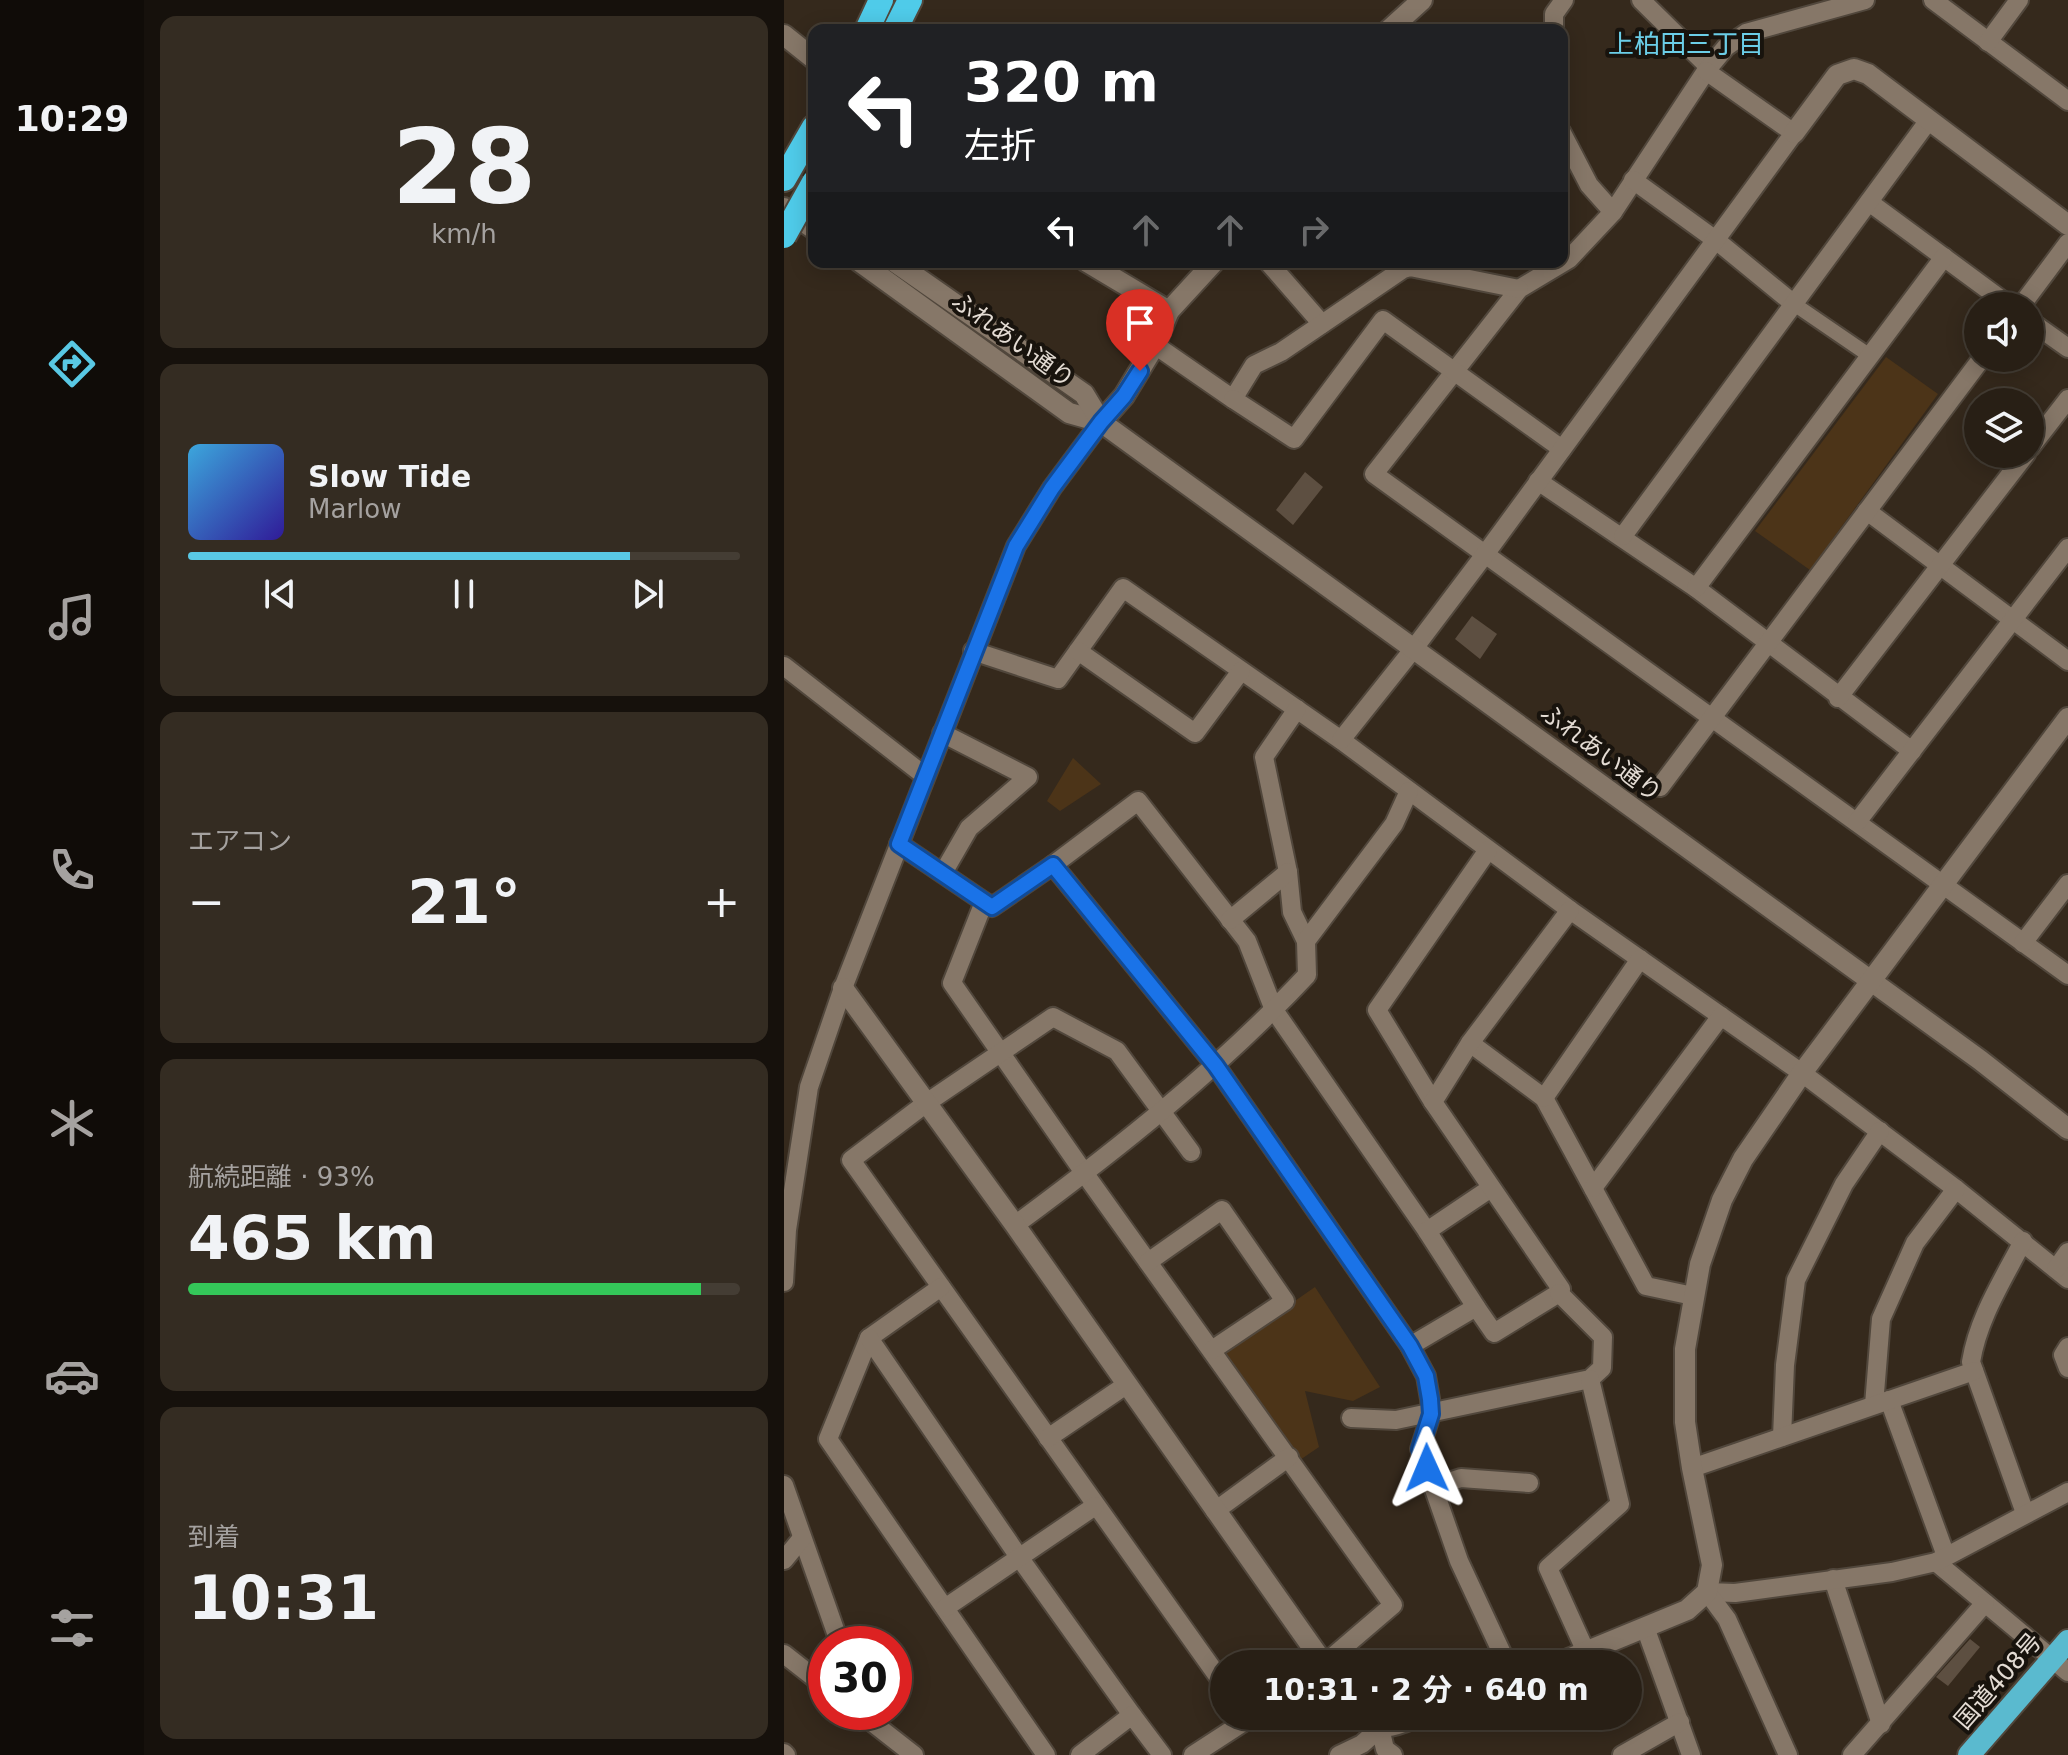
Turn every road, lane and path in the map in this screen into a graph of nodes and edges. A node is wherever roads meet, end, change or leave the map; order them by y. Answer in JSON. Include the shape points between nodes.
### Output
{"nodes":[{"id":1,"x":881,"y":0,"type":"edge"},
{"id":2,"x":910,"y":0,"type":"edge"},
{"id":3,"x":1422,"y":0,"type":"edge"},
{"id":4,"x":1564,"y":0,"type":"edge"},
{"id":5,"x":1641,"y":0,"type":"edge"},
{"id":6,"x":1865,"y":0,"type":"edge"},
{"id":7,"x":1933,"y":0,"type":"edge"},
{"id":8,"x":2019,"y":0,"type":"edge"},
{"id":9,"x":870,"y":24,"type":"edge"},
{"id":10,"x":898,"y":24,"type":"edge"},
{"id":11,"x":1396,"y":24,"type":"edge"},
{"id":12,"x":1554,"y":24,"type":"edge"},
{"id":13,"x":784,"y":35,"type":"edge"},
{"id":14,"x":1988,"y":42,"type":"junction"},
{"id":15,"x":808,"y":54,"type":"edge"},
{"id":16,"x":1708,"y":69,"type":"junction"},
{"id":17,"x":2066,"y":96,"type":"edge"},
{"id":18,"x":1929,"y":120,"type":"junction"},
{"id":19,"x":1794,"y":133,"type":"junction"},
{"id":20,"x":808,"y":138,"type":"edge"},
{"id":21,"x":1568,"y":145,"type":"edge"},
{"id":22,"x":1633,"y":180,"type":"junction"},
{"id":23,"x":784,"y":181,"type":"edge"},
{"id":24,"x":808,"y":193,"type":"edge"},
{"id":25,"x":808,"y":199,"type":"edge"},
{"id":26,"x":1869,"y":202,"type":"junction"},
{"id":27,"x":784,"y":208,"type":"edge"},
{"id":28,"x":1613,"y":212,"type":"junction"},
{"id":29,"x":808,"y":225,"type":"edge"},
{"id":30,"x":2068,"y":225,"type":"edge"},
{"id":31,"x":784,"y":236,"type":"edge"},
{"id":32,"x":1717,"y":241,"type":"junction"},
{"id":33,"x":2068,"y":243,"type":"edge"},
{"id":34,"x":1944,"y":257,"type":"junction"},
{"id":35,"x":1568,"y":260,"type":"edge"},
{"id":36,"x":868,"y":268,"type":"edge"},
{"id":37,"x":904,"y":268,"type":"edge"},
{"id":38,"x":1097,"y":268,"type":"edge"},
{"id":39,"x":1208,"y":268,"type":"edge"},
{"id":40,"x":1273,"y":268,"type":"edge"},
{"id":41,"x":1399,"y":268,"type":"edge"},
{"id":42,"x":1415,"y":268,"type":"edge"},
{"id":43,"x":1554,"y":268,"type":"edge"},
{"id":44,"x":1519,"y":289,"type":"junction"},
{"id":45,"x":1991,"y":292,"type":"edge"},
{"id":46,"x":2031,"y":292,"type":"edge"},
{"id":47,"x":1794,"y":304,"type":"junction"},
{"id":48,"x":1169,"y":311,"type":"junction"},
{"id":49,"x":1322,"y":324,"type":"junction"},
{"id":50,"x":2044,"y":331,"type":"edge"},
{"id":51,"x":1155,"y":345,"type":"junction"},
{"id":52,"x":2068,"y":348,"type":"edge"},
{"id":53,"x":1870,"y":356,"type":"junction"},
{"id":54,"x":1971,"y":372,"type":"edge"},
{"id":55,"x":1456,"y":373,"type":"junction"},
{"id":56,"x":1233,"y":399,"type":"junction"},
{"id":57,"x":2068,"y":399,"type":"edge"},
{"id":58,"x":1101,"y":422,"type":"junction"},
{"id":59,"x":2044,"y":430,"type":"edge"},
{"id":60,"x":1562,"y":449,"type":"junction"},
{"id":61,"x":2015,"y":468,"type":"edge"},
{"id":62,"x":1538,"y":481,"type":"junction"},
{"id":63,"x":1867,"y":511,"type":"junction"},
{"id":64,"x":1623,"y":536,"type":"junction"},
{"id":65,"x":2068,"y":548,"type":"edge"},
{"id":66,"x":1486,"y":553,"type":"junction"},
{"id":67,"x":1940,"y":565,"type":"junction"},
{"id":68,"x":1696,"y":588,"type":"junction"},
{"id":69,"x":2013,"y":620,"type":"junction"},
{"id":70,"x":1768,"y":643,"type":"junction"},
{"id":71,"x":1415,"y":647,"type":"junction"},
{"id":72,"x":973,"y":651,"type":"junction"},
{"id":73,"x":1078,"y":651,"type":"junction"},
{"id":74,"x":2068,"y":661,"type":"edge"},
{"id":75,"x":784,"y":666,"type":"edge"},
{"id":76,"x":1241,"y":671,"type":"junction"},
{"id":77,"x":1838,"y":698,"type":"junction"},
{"id":78,"x":1297,"y":709,"type":"junction"},
{"id":79,"x":1712,"y":717,"type":"junction"},
{"id":80,"x":2068,"y":718,"type":"edge"},
{"id":81,"x":942,"y":733,"type":"junction"},
{"id":82,"x":1341,"y":740,"type":"junction"},
{"id":83,"x":1912,"y":751,"type":"junction"},
{"id":84,"x":925,"y":776,"type":"junction"},
{"id":85,"x":1660,"y":787,"type":"dead end"},
{"id":86,"x":1409,"y":791,"type":"junction"},
{"id":87,"x":1857,"y":822,"type":"junction"},
{"id":88,"x":899,"y":844,"type":"junction"},
{"id":89,"x":1488,"y":850,"type":"junction"},
{"id":90,"x":1053,"y":865,"type":"junction"},
{"id":91,"x":1288,"y":872,"type":"junction"},
{"id":92,"x":943,"y":873,"type":"junction"},
{"id":93,"x":2068,"y":884,"type":"edge"},
{"id":94,"x":1944,"y":885,"type":"junction"},
{"id":95,"x":984,"y":902,"type":"junction"},
{"id":96,"x":1570,"y":910,"type":"junction"},
{"id":97,"x":1230,"y":920,"type":"junction"},
{"id":98,"x":1306,"y":941,"type":"junction"},
{"id":99,"x":2023,"y":943,"type":"junction"},
{"id":100,"x":1640,"y":959,"type":"junction"},
{"id":101,"x":2068,"y":975,"type":"edge"},
{"id":102,"x":1872,"y":981,"type":"junction"},
{"id":103,"x":843,"y":988,"type":"junction"},
{"id":104,"x":1274,"y":1010,"type":"junction"},
{"id":105,"x":1721,"y":1016,"type":"junction"},
{"id":106,"x":1470,"y":1043,"type":"junction"},
{"id":107,"x":1001,"y":1053,"type":"junction"},
{"id":108,"x":1216,"y":1066,"type":"junction"},
{"id":109,"x":1802,"y":1073,"type":"junction"},
{"id":110,"x":1544,"y":1098,"type":"junction"},
{"id":111,"x":1433,"y":1102,"type":"junction"},
{"id":112,"x":925,"y":1104,"type":"junction"},
{"id":113,"x":1162,"y":1111,"type":"junction"},
{"id":114,"x":2068,"y":1129,"type":"edge"},
{"id":115,"x":1880,"y":1131,"type":"junction"},
{"id":116,"x":1191,"y":1152,"type":"dead end"},
{"id":117,"x":1085,"y":1174,"type":"junction"},
{"id":118,"x":1491,"y":1188,"type":"junction"},
{"id":119,"x":1593,"y":1188,"type":"junction"},
{"id":120,"x":1956,"y":1189,"type":"junction"},
{"id":121,"x":1015,"y":1225,"type":"junction"},
{"id":122,"x":1427,"y":1231,"type":"junction"},
{"id":123,"x":2023,"y":1241,"type":"junction"},
{"id":124,"x":2068,"y":1252,"type":"edge"},
{"id":125,"x":1148,"y":1262,"type":"junction"},
{"id":126,"x":2062,"y":1274,"type":"edge"},
{"id":127,"x":784,"y":1282,"type":"edge"},
{"id":128,"x":941,"y":1287,"type":"junction"},
{"id":129,"x":1559,"y":1293,"type":"junction"},
{"id":130,"x":1693,"y":1296,"type":"junction"},
{"id":131,"x":1476,"y":1307,"type":"junction"},
{"id":132,"x":869,"y":1338,"type":"junction"},
{"id":133,"x":1410,"y":1346,"type":"junction"},
{"id":134,"x":2068,"y":1347,"type":"edge"},
{"id":135,"x":1212,"y":1350,"type":"junction"},
{"id":136,"x":2068,"y":1368,"type":"edge"},
{"id":137,"x":1974,"y":1371,"type":"junction"},
{"id":138,"x":1590,"y":1379,"type":"junction"},
{"id":139,"x":1126,"y":1385,"type":"junction"},
{"id":140,"x":1882,"y":1403,"type":"junction"},
{"id":141,"x":1431,"y":1414,"type":"junction"},
{"id":142,"x":1351,"y":1418,"type":"dead end"},
{"id":143,"x":1782,"y":1437,"type":"junction"},
{"id":144,"x":1048,"y":1438,"type":"junction"},
{"id":145,"x":1289,"y":1457,"type":"junction"},
{"id":146,"x":1692,"y":1468,"type":"junction"},
{"id":147,"x":1529,"y":1483,"type":"dead end"},
{"id":148,"x":784,"y":1485,"type":"edge"},
{"id":149,"x":1433,"y":1487,"type":"junction"},
{"id":150,"x":2068,"y":1492,"type":"edge"},
{"id":151,"x":1095,"y":1506,"type":"junction"},
{"id":152,"x":1215,"y":1511,"type":"junction"},
{"id":153,"x":2025,"y":1513,"type":"junction"},
{"id":154,"x":802,"y":1538,"type":"junction"},
{"id":155,"x":1019,"y":1557,"type":"junction"},
{"id":156,"x":1941,"y":1559,"type":"junction"},
{"id":157,"x":784,"y":1560,"type":"edge"},
{"id":158,"x":1833,"y":1579,"type":"junction"},
{"id":159,"x":1707,"y":1592,"type":"junction"},
{"id":160,"x":1985,"y":1603,"type":"junction"},
{"id":161,"x":945,"y":1608,"type":"junction"},
{"id":162,"x":834,"y":1626,"type":"edge"},
{"id":163,"x":1645,"y":1627,"type":"junction"},
{"id":164,"x":2068,"y":1641,"type":"edge"},
{"id":165,"x":1314,"y":1650,"type":"edge"},
{"id":166,"x":1340,"y":1650,"type":"edge"},
{"id":167,"x":1500,"y":1650,"type":"edge"},
{"id":168,"x":1585,"y":1650,"type":"edge"},
{"id":169,"x":1591,"y":1650,"type":"edge"},
{"id":170,"x":784,"y":1654,"type":"edge"},
{"id":171,"x":2060,"y":1665,"type":"edge"},
{"id":172,"x":1210,"y":1666,"type":"edge"},
{"id":173,"x":808,"y":1673,"type":"edge"},
{"id":174,"x":1132,"y":1715,"type":"junction"},
{"id":175,"x":1680,"y":1722,"type":"junction"},
{"id":176,"x":1881,"y":1724,"type":"junction"},
{"id":177,"x":881,"y":1730,"type":"edge"},
{"id":178,"x":891,"y":1730,"type":"edge"},
{"id":179,"x":1230,"y":1730,"type":"edge"},
{"id":180,"x":1368,"y":1730,"type":"edge"},
{"id":181,"x":1376,"y":1730,"type":"edge"},
{"id":182,"x":908,"y":1753,"type":"edge"},
{"id":183,"x":1046,"y":1755,"type":"edge"},
{"id":184,"x":1080,"y":1755,"type":"edge"},
{"id":185,"x":1162,"y":1755,"type":"edge"},
{"id":186,"x":1193,"y":1755,"type":"edge"},
{"id":187,"x":1339,"y":1755,"type":"edge"},
{"id":188,"x":1393,"y":1755,"type":"edge"},
{"id":189,"x":1622,"y":1755,"type":"edge"},
{"id":190,"x":1691,"y":1755,"type":"edge"},
{"id":191,"x":1788,"y":1755,"type":"edge"},
{"id":192,"x":1852,"y":1755,"type":"edge"},
{"id":193,"x":1969,"y":1755,"type":"edge"}],
"edges":[{"from":1,"to":9,"type":"highway"},
{"from":2,"to":10,"type":"highway"},
{"from":3,"to":11,"type":"street"},
{"from":4,"to":12,"type":"street"},
{"from":5,"to":16,"type":"street"},
{"from":6,"to":16,"type":"street","via":[[1746,33]]},
{"from":7,"to":14,"type":"street"},
{"from":8,"to":14,"type":"street"},
{"from":13,"to":15,"type":"street"},
{"from":14,"to":17,"type":"street"},
{"from":16,"to":19,"type":"street"},
{"from":16,"to":22,"type":"street"},
{"from":18,"to":19,"type":"street","via":[[1854,69],[1837,75]]},
{"from":18,"to":26,"type":"street"},
{"from":18,"to":30,"type":"street"},
{"from":19,"to":32,"type":"street"},
{"from":20,"to":23,"type":"highway"},
{"from":21,"to":28,"type":"street","via":[[1589,185]]},
{"from":22,"to":28,"type":"street"},
{"from":22,"to":32,"type":"street"},
{"from":23,"to":25,"type":"street"},
{"from":24,"to":31,"type":"highway","bridge":true},
{"from":26,"to":34,"type":"street"},
{"from":26,"to":47,"type":"street"},
{"from":27,"to":29,"type":"street"},
{"from":28,"to":35,"type":"street"},
{"from":32,"to":47,"type":"street"},
{"from":32,"to":60,"type":"street"},
{"from":33,"to":46,"type":"street"},
{"from":34,"to":45,"type":"street"},
{"from":34,"to":53,"type":"street"},
{"from":36,"to":58,"type":"street","name":"ふれあい通り","via":[[1069,413]]},
{"from":37,"to":58,"type":"street","name":"ふれあい通り","via":[[1084,394]]},
{"from":38,"to":48,"type":"street"},
{"from":39,"to":48,"type":"street"},
{"from":40,"to":49,"type":"street"},
{"from":41,"to":49,"type":"street"},
{"from":42,"to":44,"type":"street"},
{"from":43,"to":44,"type":"street"},
{"from":44,"to":55,"type":"street"},
{"from":47,"to":53,"type":"street"},
{"from":47,"to":64,"type":"street"},
{"from":48,"to":51,"type":"street"},
{"from":49,"to":56,"type":"street","via":[[1254,365]]},
{"from":50,"to":52,"type":"street"},
{"from":51,"to":56,"type":"street"},
{"from":51,"to":58,"type":"street"},
{"from":53,"to":68,"type":"street"},
{"from":54,"to":63,"type":"street"},
{"from":55,"to":56,"type":"street","via":[[1383,320],[1294,439]]},
{"from":55,"to":60,"type":"street"},
{"from":55,"to":66,"type":"street","via":[[1374,474]]},
{"from":57,"to":59,"type":"street"},
{"from":58,"to":71,"type":"street","name":"ふれあい通り"},
{"from":58,"to":72,"type":"street","via":[[1016,546]]},
{"from":60,"to":62,"type":"street"},
{"from":61,"to":67,"type":"street"},
{"from":62,"to":64,"type":"street"},
{"from":62,"to":66,"type":"street"},
{"from":63,"to":67,"type":"street"},
{"from":63,"to":70,"type":"street"},
{"from":64,"to":68,"type":"street"},
{"from":65,"to":69,"type":"street"},
{"from":66,"to":71,"type":"street"},
{"from":66,"to":79,"type":"street"},
{"from":67,"to":69,"type":"street"},
{"from":67,"to":77,"type":"street"},
{"from":68,"to":70,"type":"street"},
{"from":69,"to":74,"type":"street"},
{"from":69,"to":83,"type":"street"},
{"from":70,"to":77,"type":"street"},
{"from":70,"to":79,"type":"street"},
{"from":71,"to":82,"type":"street"},
{"from":71,"to":102,"type":"street","name":"ふれあい通り"},
{"from":72,"to":73,"type":"street","via":[[1058,679]]},
{"from":72,"to":81,"type":"street"},
{"from":73,"to":76,"type":"street","via":[[1195,733]]},
{"from":73,"to":76,"type":"street","via":[[1123,588]]},
{"from":75,"to":84,"type":"street"},
{"from":76,"to":78,"type":"street"},
{"from":77,"to":83,"type":"street"},
{"from":78,"to":82,"type":"street"},
{"from":78,"to":91,"type":"street","via":[[1264,757]]},
{"from":79,"to":85,"type":"street"},
{"from":79,"to":87,"type":"street"},
{"from":80,"to":94,"type":"street"},
{"from":81,"to":84,"type":"street"},
{"from":81,"to":92,"type":"street","via":[[1028,777],[969,828]]},
{"from":82,"to":86,"type":"street"},
{"from":83,"to":87,"type":"street"},
{"from":84,"to":88,"type":"street"},
{"from":86,"to":89,"type":"street"},
{"from":86,"to":98,"type":"street","via":[[1394,824]]},
{"from":87,"to":94,"type":"street"},
{"from":88,"to":92,"type":"street"},
{"from":88,"to":103,"type":"street"},
{"from":89,"to":96,"type":"street"},
{"from":89,"to":111,"type":"street","via":[[1377,1010]]},
{"from":90,"to":95,"type":"street","via":[[992,907]]},
{"from":90,"to":97,"type":"street","via":[[1138,801]]},
{"from":90,"to":108,"type":"street"},
{"from":91,"to":97,"type":"street"},
{"from":91,"to":98,"type":"street","via":[[1292,912]]},
{"from":92,"to":95,"type":"street"},
{"from":93,"to":99,"type":"street"},
{"from":94,"to":99,"type":"street"},
{"from":94,"to":102,"type":"street"},
{"from":95,"to":107,"type":"street","via":[[952,983]]},
{"from":96,"to":100,"type":"street"},
{"from":96,"to":106,"type":"street"},
{"from":97,"to":104,"type":"street","via":[[1247,941]]},
{"from":98,"to":104,"type":"street","via":[[1307,975]]},
{"from":99,"to":101,"type":"street"},
{"from":100,"to":105,"type":"street"},
{"from":100,"to":110,"type":"street"},
{"from":102,"to":109,"type":"street"},
{"from":102,"to":114,"type":"street","name":"ふれあい通り"},
{"from":103,"to":112,"type":"street"},
{"from":103,"to":127,"type":"street","via":[[809,1087]]},
{"from":104,"to":108,"type":"street"},
{"from":104,"to":122,"type":"street"},
{"from":105,"to":109,"type":"street"},
{"from":105,"to":119,"type":"street"},
{"from":106,"to":110,"type":"street"},
{"from":106,"to":111,"type":"street"},
{"from":107,"to":112,"type":"street"},
{"from":107,"to":113,"type":"street","via":[[1053,1017],[1117,1051]]},
{"from":107,"to":117,"type":"street"},
{"from":108,"to":113,"type":"street"},
{"from":108,"to":133,"type":"street"},
{"from":109,"to":115,"type":"street"},
{"from":109,"to":130,"type":"street","via":[[1732,1180],[1708,1235]]},
{"from":110,"to":119,"type":"street"},
{"from":111,"to":118,"type":"street"},
{"from":112,"to":121,"type":"street"},
{"from":112,"to":128,"type":"street","via":[[851,1160]]},
{"from":113,"to":116,"type":"street"},
{"from":113,"to":117,"type":"street"},
{"from":115,"to":120,"type":"street"},
{"from":115,"to":143,"type":"street","via":[[1844,1184],[1796,1280]]},
{"from":117,"to":121,"type":"street"},
{"from":117,"to":125,"type":"street"},
{"from":118,"to":122,"type":"street"},
{"from":118,"to":129,"type":"street","via":[[1560,1286]]},
{"from":119,"to":130,"type":"street","via":[[1646,1286]]},
{"from":120,"to":123,"type":"street"},
{"from":120,"to":140,"type":"street","via":[[1915,1243],[1881,1319]]},
{"from":121,"to":139,"type":"street"},
{"from":122,"to":131,"type":"street"},
{"from":123,"to":126,"type":"street"},
{"from":123,"to":137,"type":"street","via":[[1988,1307],[1974,1345]]},
{"from":124,"to":126,"type":"street"},
{"from":125,"to":135,"type":"street"},
{"from":125,"to":135,"type":"street","via":[[1222,1210],[1285,1301]]},
{"from":128,"to":132,"type":"street"},
{"from":128,"to":144,"type":"street"},
{"from":129,"to":131,"type":"street","via":[[1494,1333]]},
{"from":129,"to":138,"type":"street","via":[[1603,1337],[1602,1368]]},
{"from":130,"to":146,"type":"street","via":[[1684,1388]]},
{"from":131,"to":133,"type":"street"},
{"from":132,"to":155,"type":"street"},
{"from":132,"to":161,"type":"street","via":[[828,1439]]},
{"from":133,"to":141,"type":"street","via":[[1426,1376]]},
{"from":134,"to":136,"type":"street","via":[[2063,1355]]},
{"from":135,"to":145,"type":"street"},
{"from":137,"to":140,"type":"street"},
{"from":137,"to":153,"type":"street"},
{"from":138,"to":141,"type":"street"},
{"from":138,"to":168,"type":"street","via":[[1620,1504],[1548,1568]]},
{"from":139,"to":144,"type":"street"},
{"from":139,"to":152,"type":"street"},
{"from":140,"to":143,"type":"street"},
{"from":140,"to":156,"type":"street"},
{"from":141,"to":142,"type":"street","via":[[1396,1420]]},
{"from":141,"to":149,"type":"street","via":[[1420,1449]]},
{"from":143,"to":146,"type":"street"},
{"from":144,"to":151,"type":"street"},
{"from":145,"to":152,"type":"street"},
{"from":145,"to":166,"type":"street","via":[[1393,1605]]},
{"from":146,"to":159,"type":"street","via":[[1712,1565]]},
{"from":147,"to":149,"type":"street","via":[[1461,1478]]},
{"from":148,"to":154,"type":"street"},
{"from":149,"to":167,"type":"street","via":[[1459,1561]]},
{"from":150,"to":153,"type":"street"},
{"from":151,"to":155,"type":"street"},
{"from":151,"to":172,"type":"street"},
{"from":152,"to":165,"type":"street"},
{"from":153,"to":156,"type":"street"},
{"from":154,"to":157,"type":"street"},
{"from":154,"to":162,"type":"street"},
{"from":155,"to":161,"type":"street"},
{"from":155,"to":174,"type":"street"},
{"from":156,"to":158,"type":"street"},
{"from":156,"to":160,"type":"street"},
{"from":158,"to":159,"type":"street"},
{"from":158,"to":176,"type":"street"},
{"from":159,"to":163,"type":"street","via":[[1687,1610]]},
{"from":159,"to":191,"type":"street","via":[[1727,1619]]},
{"from":160,"to":171,"type":"street"},
{"from":160,"to":176,"type":"street"},
{"from":161,"to":183,"type":"street"},
{"from":163,"to":169,"type":"street"},
{"from":163,"to":175,"type":"street"},
{"from":164,"to":171,"type":"highway","name":"国道408号"},
{"from":170,"to":173,"type":"street"},
{"from":171,"to":193,"type":"highway","name":"国道408号"},
{"from":174,"to":184,"type":"street"},
{"from":174,"to":185,"type":"street"},
{"from":175,"to":189,"type":"street"},
{"from":175,"to":190,"type":"street"},
{"from":176,"to":192,"type":"street"},
{"from":177,"to":182,"type":"street"},
{"from":178,"to":182,"type":"street"},
{"from":179,"to":186,"type":"street"},
{"from":180,"to":187,"type":"street","via":[[1362,1744]]},
{"from":181,"to":188,"type":"street"}]}
